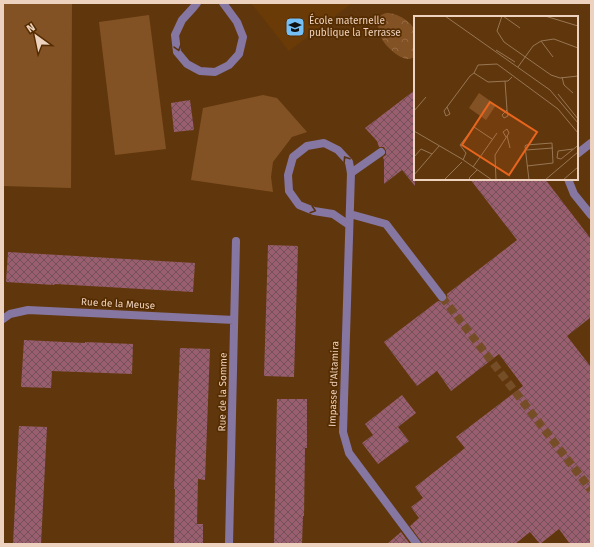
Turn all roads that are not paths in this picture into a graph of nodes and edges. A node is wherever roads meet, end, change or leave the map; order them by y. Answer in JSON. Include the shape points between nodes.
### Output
{"nodes":[{"id":1,"x":197,"y":3,"type":"edge"},
{"id":2,"x":223,"y":3,"type":"edge"},
{"id":3,"x":591,"y":143,"type":"edge"},
{"id":4,"x":382,"y":152,"type":"dead end"},
{"id":5,"x":578,"y":153,"type":"edge"},
{"id":6,"x":351,"y":173,"type":"junction"},
{"id":7,"x":568,"y":180,"type":"edge"},
{"id":8,"x":350,"y":214,"type":"junction"},
{"id":9,"x":591,"y":215,"type":"edge"},
{"id":10,"x":349,"y":225,"type":"junction"},
{"id":11,"x":236,"y":241,"type":"dead end"},
{"id":12,"x":442,"y":297,"type":"tunnel mouth"},
{"id":13,"x":3,"y":319,"type":"edge"},
{"id":14,"x":234,"y":320,"type":"junction"},
{"id":15,"x":230,"y":544,"type":"edge"},
{"id":16,"x":417,"y":544,"type":"edge"}],
"edges":[{"from":1,"to":2,"type":"street","one_way":true,"via":[[182,20],[175,35],[177,52],[187,64],[200,71],[215,72],[230,66],[239,54],[243,37],[237,22]]},
{"from":3,"to":5,"type":"street"},
{"from":4,"to":6,"type":"street"},
{"from":6,"to":8,"type":"street","name":"Impasse d'Altamira"},
{"from":6,"to":10,"type":"street","name":"Impasse d'Altamira","one_way":true,"via":[[349,162],[338,150],[324,143],[306,146],[293,157],[288,175],[289,191],[299,205],[333,214]]},
{"from":7,"to":9,"type":"street","via":[[574,194]]},
{"from":8,"to":10,"type":"street","name":"Impasse d'Altamira"},
{"from":8,"to":12,"type":"street","via":[[386,224]]},
{"from":10,"to":16,"type":"street","name":"Impasse d'Altamira","via":[[343,432],[349,453]]},
{"from":11,"to":14,"type":"street","name":"Rue de la Somme"},
{"from":13,"to":14,"type":"street","name":"Rue de la Meuse","via":[[10,314],[28,310]]},
{"from":14,"to":15,"type":"street","name":"Rue de la Somme"}]}
